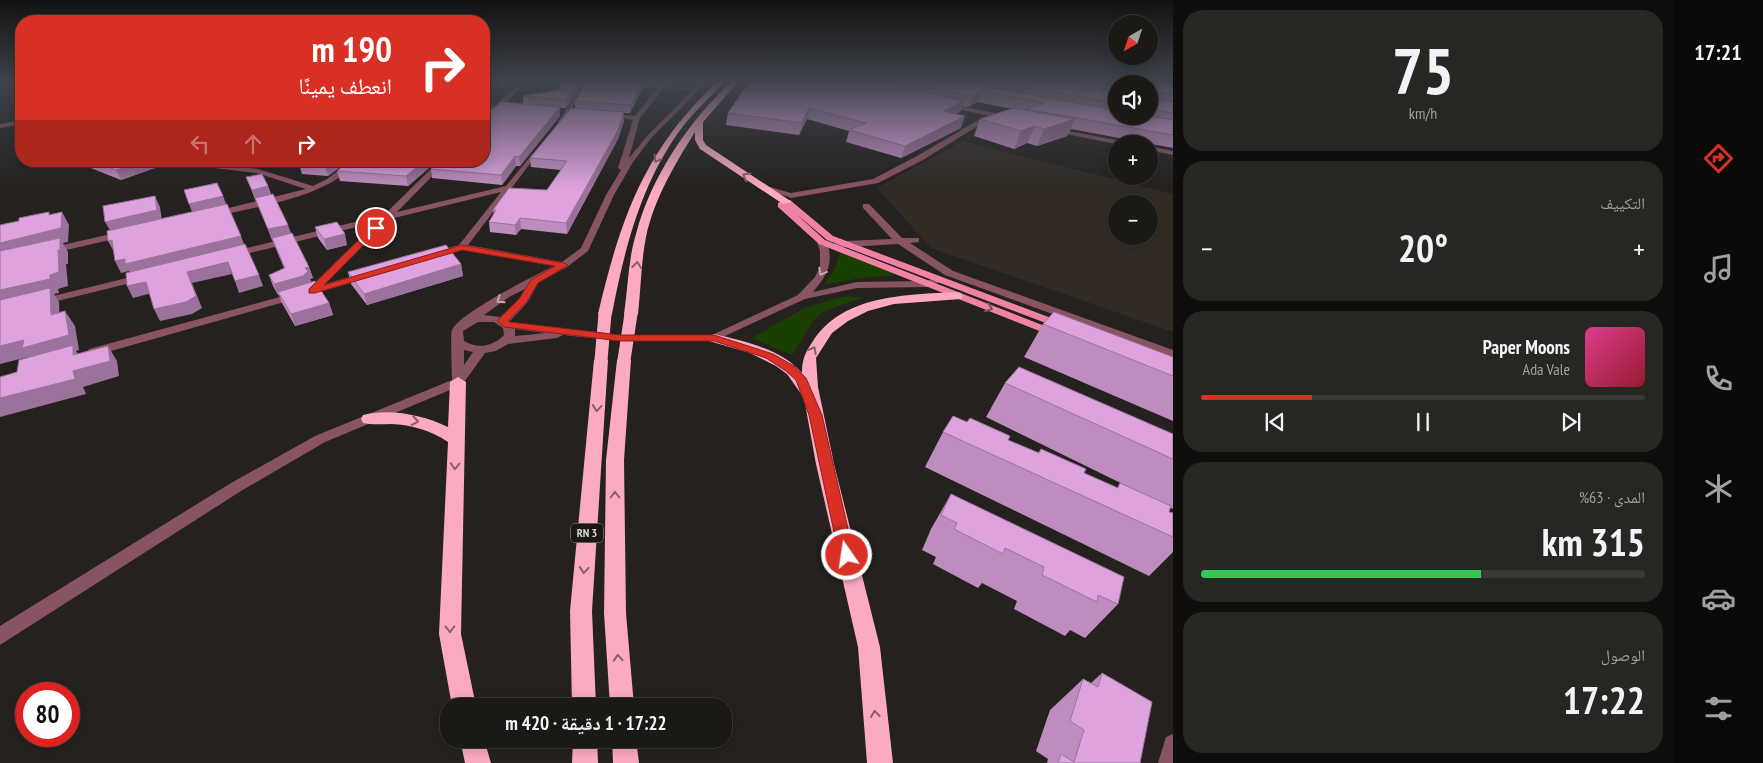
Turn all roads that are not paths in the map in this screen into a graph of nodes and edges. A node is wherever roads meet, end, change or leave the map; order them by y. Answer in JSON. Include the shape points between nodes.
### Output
{"nodes":[{"id":1,"x":564,"y":118,"type":"edge"},
{"id":2,"x":633,"y":118,"type":"edge"},
{"id":3,"x":637,"y":118,"type":"joint"},
{"id":4,"x":668,"y":118,"type":"edge"},
{"id":5,"x":685,"y":118,"type":"edge"},
{"id":6,"x":704,"y":118,"type":"edge"},
{"id":7,"x":990,"y":118,"type":"edge"},
{"id":8,"x":700,"y":122,"type":"junction"},
{"id":9,"x":15,"y":123,"type":"edge"},
{"id":10,"x":0,"y":126,"type":"edge"},
{"id":11,"x":1044,"y":128,"type":"edge"},
{"id":12,"x":1108,"y":140,"type":"edge"},
{"id":13,"x":1158,"y":150,"type":"edge"},
{"id":14,"x":1173,"y":153,"type":"edge"},
{"id":15,"x":219,"y":167,"type":"edge"},
{"id":16,"x":348,"y":167,"type":"edge"},
{"id":17,"x":437,"y":167,"type":"edge"},
{"id":18,"x":620,"y":176,"type":"junction"},
{"id":19,"x":510,"y":187,"type":"junction"},
{"id":20,"x":314,"y":189,"type":"junction"},
{"id":21,"x":789,"y":199,"type":"junction"},
{"id":22,"x":866,"y":206,"type":"dead end"},
{"id":23,"x":389,"y":216,"type":"junction"},
{"id":24,"x":204,"y":217,"type":"edge"},
{"id":25,"x":136,"y":232,"type":"edge"},
{"id":26,"x":898,"y":240,"type":"junction"},
{"id":27,"x":916,"y":240,"type":"dead end"},
{"id":28,"x":822,"y":242,"type":"junction"},
{"id":29,"x":845,"y":244,"type":"junction"},
{"id":30,"x":462,"y":247,"type":"junction"},
{"id":31,"x":834,"y":247,"type":"junction"},
{"id":32,"x":39,"y":253,"type":"edge"},
{"id":33,"x":218,"y":258,"type":"edge"},
{"id":34,"x":424,"y":258,"type":"edge"},
{"id":35,"x":564,"y":265,"type":"junction"},
{"id":36,"x":378,"y":272,"type":"edge"},
{"id":37,"x":152,"y":274,"type":"edge"},
{"id":38,"x":939,"y":279,"type":"junction"},
{"id":39,"x":534,"y":282,"type":"junction"},
{"id":40,"x":927,"y":284,"type":"junction"},
{"id":41,"x":312,"y":291,"type":"junction"},
{"id":42,"x":957,"y":296,"type":"junction"},
{"id":43,"x":802,"y":297,"type":"junction"},
{"id":44,"x":28,"y":305,"type":"edge"},
{"id":45,"x":468,"y":322,"type":"junction"},
{"id":46,"x":505,"y":323,"type":"junction"},
{"id":47,"x":569,"y":334,"type":"junction"},
{"id":48,"x":1065,"y":337,"type":"edge"},
{"id":49,"x":714,"y":338,"type":"junction"},
{"id":50,"x":1098,"y":339,"type":"edge"},
{"id":51,"x":506,"y":341,"type":"junction"},
{"id":52,"x":458,"y":342,"type":"junction"},
{"id":53,"x":481,"y":350,"type":"junction"},
{"id":54,"x":85,"y":354,"type":"edge"},
{"id":55,"x":1173,"y":354,"type":"edge"},
{"id":56,"x":458,"y":382,"type":"junction"},
{"id":57,"x":816,"y":415,"type":"junction"},
{"id":58,"x":369,"y":419,"type":"junction"},
{"id":59,"x":456,"y":440,"type":"junction"},
{"id":60,"x":0,"y":636,"type":"edge"},
{"id":61,"x":462,"y":698,"type":"edge"},
{"id":62,"x":584,"y":698,"type":"edge"},
{"id":63,"x":621,"y":698,"type":"edge"},
{"id":64,"x":1173,"y":744,"type":"edge"},
{"id":65,"x":474,"y":748,"type":"edge"},
{"id":66,"x":584,"y":748,"type":"edge"},
{"id":67,"x":625,"y":748,"type":"edge"},
{"id":68,"x":478,"y":763,"type":"edge"},
{"id":69,"x":585,"y":763,"type":"edge"},
{"id":70,"x":626,"y":763,"type":"edge"},
{"id":71,"x":880,"y":763,"type":"edge"},
{"id":72,"x":1169,"y":763,"type":"edge"}],
"edges":[{"from":1,"to":19,"type":"street"},
{"from":2,"to":3,"type":"street"},
{"from":3,"to":18,"type":"street"},
{"from":4,"to":18,"type":"street"},
{"from":5,"to":62,"type":"highway","number":"RN 3","one_way":true,"bridge":true,"via":[[646,178],[623,238],[605,314],[581,611]]},
{"from":6,"to":8,"type":"highway","number":"RN 3"},
{"from":7,"to":21,"type":"street","via":[[875,181]]},
{"from":21,"to":8,"type":"highway","one_way":true,"via":[[703,147],[699,140]]},
{"from":63,"to":8,"type":"highway","number":"RN 3","one_way":true,"bridge":true,"via":[[615,613],[615,460],[641,234],[668,169]]},
{"from":9,"to":10,"type":"street"},
{"from":11,"to":12,"type":"street"},
{"from":13,"to":14,"type":"street"},
{"from":15,"to":20,"type":"street","via":[[258,171]]},
{"from":16,"to":20,"type":"street"},
{"from":17,"to":23,"type":"street"},
{"from":18,"to":35,"type":"street","via":[[584,249]]},
{"from":19,"to":23,"type":"street"},
{"from":19,"to":30,"type":"street"},
{"from":20,"to":24,"type":"street"},
{"from":21,"to":28,"type":"main road","via":[[781,205]]},
{"from":21,"to":29,"type":"main road","via":[[823,234]]},
{"from":22,"to":26,"type":"street"},
{"from":23,"to":33,"type":"street"},
{"from":23,"to":41,"type":"street"},
{"from":25,"to":32,"type":"street"},
{"from":26,"to":27,"type":"street"},
{"from":26,"to":29,"type":"street"},
{"from":26,"to":55,"type":"street","via":[[949,273]]},
{"from":28,"to":31,"type":"main road"},
{"from":28,"to":43,"type":"street","one_way":true,"via":[[827,255],[825,269]]},
{"from":29,"to":31,"type":"street"},
{"from":29,"to":38,"type":"main road"},
{"from":30,"to":34,"type":"street"},
{"from":30,"to":35,"type":"street"},
{"from":31,"to":40,"type":"main road"},
{"from":35,"to":39,"type":"street"},
{"from":36,"to":41,"type":"street"},
{"from":37,"to":44,"type":"street"},
{"from":38,"to":40,"type":"street"},
{"from":38,"to":50,"type":"main road"},
{"from":39,"to":45,"type":"street","one_way":true,"via":[[505,296]]},
{"from":39,"to":46,"type":"street"},
{"from":40,"to":42,"type":"main road"},
{"from":40,"to":43,"type":"street","via":[[857,285]]},
{"from":41,"to":54,"type":"street"},
{"from":42,"to":48,"type":"main road","one_way":true},
{"from":57,"to":42,"type":"highway","one_way":true,"via":[[810,387],[809,358],[827,330],[843,318],[878,303]]},
{"from":43,"to":49,"type":"street"},
{"from":45,"to":46,"type":"street","via":[[485,318]]},
{"from":45,"to":52,"type":"street","via":[[456,331]]},
{"from":46,"to":47,"type":"street"},
{"from":46,"to":51,"type":"street","via":[[510,336]]},
{"from":47,"to":49,"type":"street","via":[[620,338]]},
{"from":47,"to":51,"type":"street"},
{"from":49,"to":57,"type":"highway","via":[[769,356],[790,368],[800,378]]},
{"from":51,"to":53,"type":"street"},
{"from":52,"to":53,"type":"street"},
{"from":52,"to":56,"type":"street"},
{"from":53,"to":56,"type":"street"},
{"from":56,"to":58,"type":"street"},
{"from":56,"to":59,"type":"highway"},
{"from":71,"to":57,"type":"highway","one_way":true,"via":[[869,647]]},
{"from":58,"to":59,"type":"highway","one_way":true,"via":[[406,419],[429,424]]},
{"from":58,"to":60,"type":"street","via":[[320,438],[236,487]]},
{"from":59,"to":61,"type":"highway","one_way":true,"via":[[450,634]]},
{"from":64,"to":72,"type":"street"},
{"from":65,"to":68,"type":"highway"},
{"from":66,"to":69,"type":"highway"},
{"from":67,"to":70,"type":"highway"}]}
